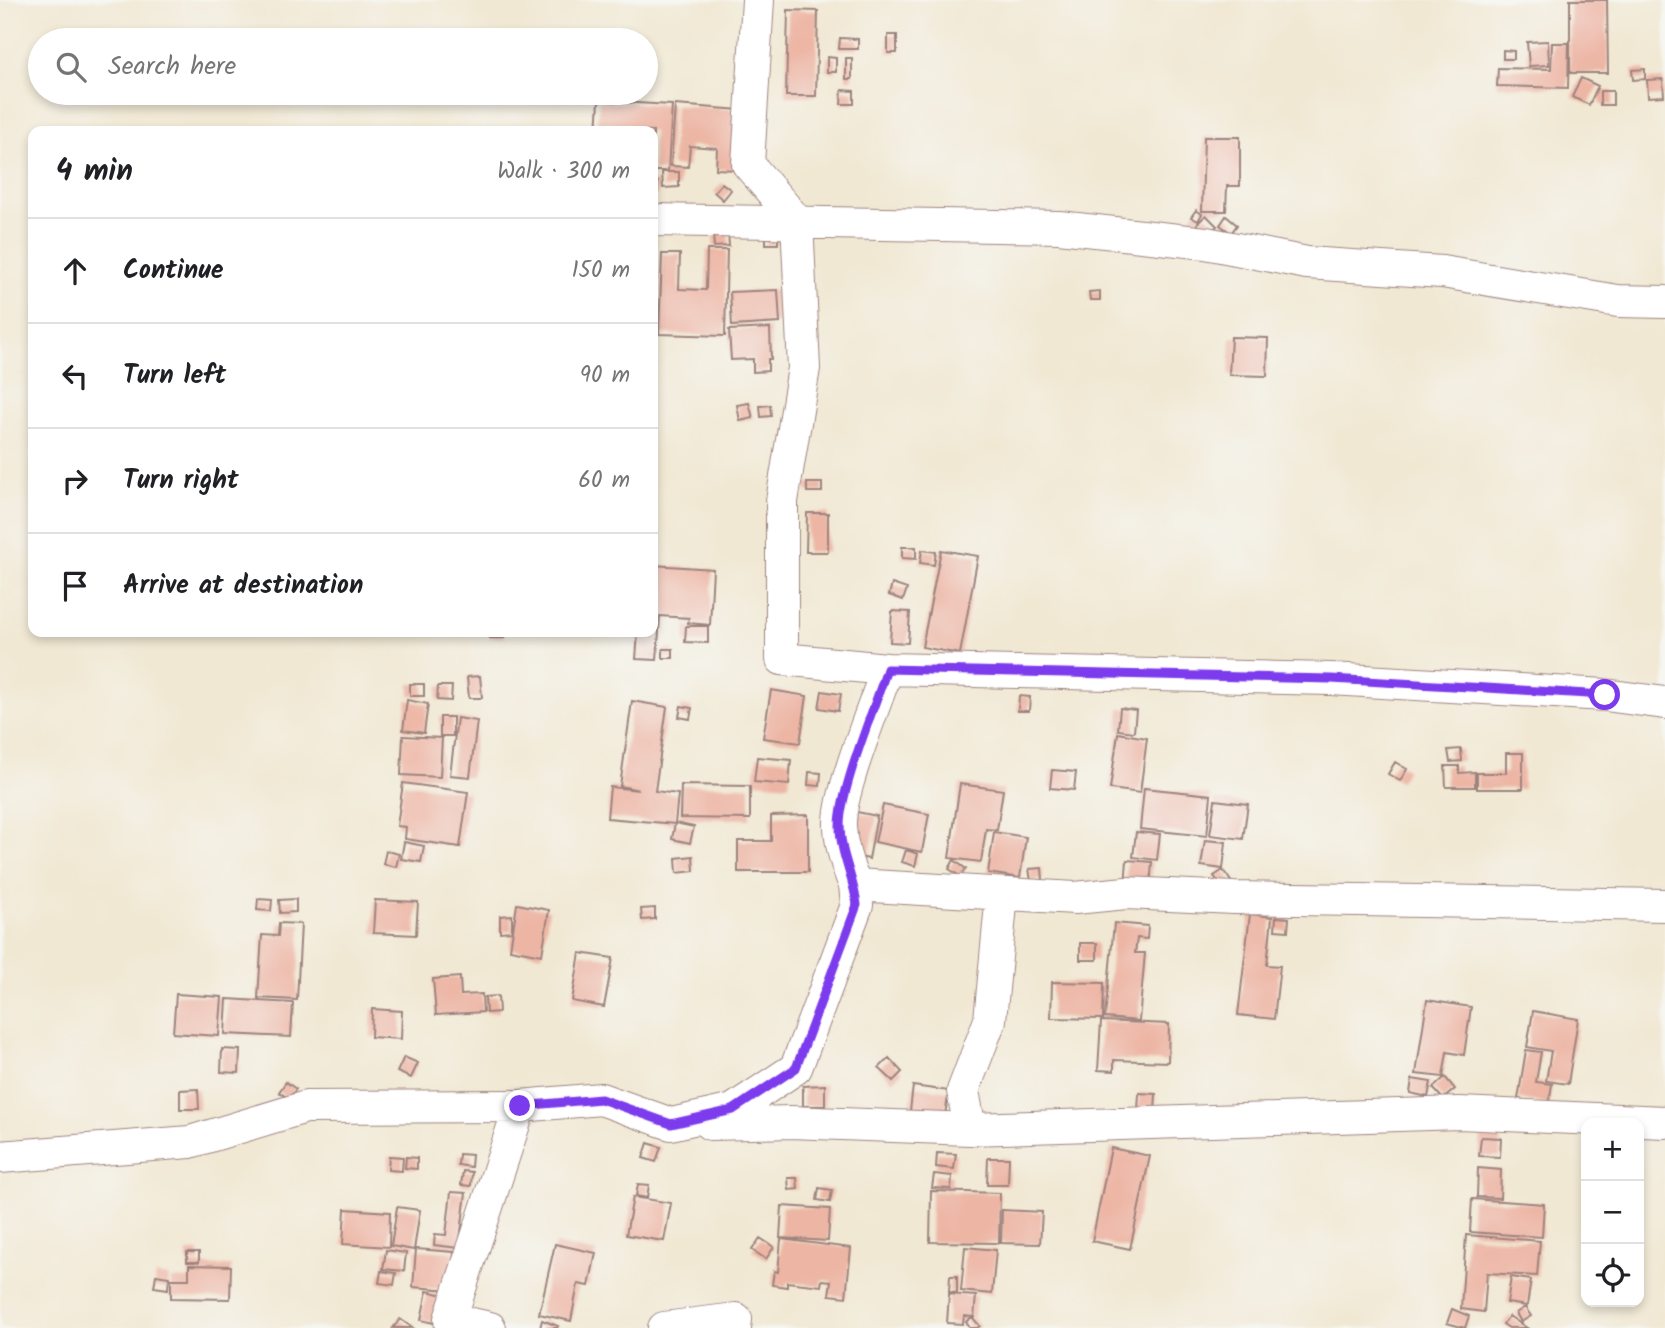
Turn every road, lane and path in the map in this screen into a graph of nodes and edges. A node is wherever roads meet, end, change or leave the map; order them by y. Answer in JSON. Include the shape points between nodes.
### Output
{"nodes":[{"id":1,"x":758,"y":0,"type":"edge"},
{"id":2,"x":658,"y":220,"type":"edge"},
{"id":3,"x":797,"y":221,"type":"junction"},
{"id":4,"x":1665,"y":302,"type":"edge"},
{"id":5,"x":887,"y":669,"type":"junction"},
{"id":6,"x":1665,"y":703,"type":"edge"},
{"id":7,"x":855,"y":885,"type":"junction"},
{"id":8,"x":1002,"y":894,"type":"junction"},
{"id":9,"x":1665,"y":905,"type":"edge"},
{"id":10,"x":520,"y":1106,"type":"junction"},
{"id":11,"x":1665,"y":1122,"type":"edge"},
{"id":12,"x":671,"y":1124,"type":"junction"},
{"id":13,"x":970,"y":1129,"type":"junction"},
{"id":14,"x":0,"y":1157,"type":"edge"},
{"id":15,"x":450,"y":1324,"type":"edge"},
{"id":16,"x":489,"y":1328,"type":"edge"},
{"id":17,"x":664,"y":1328,"type":"edge"},
{"id":18,"x":735,"y":1328,"type":"edge"}],
"edges":[{"from":1,"to":3,"type":"street","via":[[748,164]]},
{"from":2,"to":3,"type":"street"},
{"from":3,"to":4,"type":"street","via":[[1059,227],[1206,243],[1307,263],[1442,272],[1618,302]]},
{"from":3,"to":5,"type":"street","via":[[804,368],[782,501],[782,659]]},
{"from":5,"to":6,"type":"street","via":[[1331,679],[1605,695]]},
{"from":5,"to":7,"type":"street","via":[[839,824],[844,858]]},
{"from":7,"to":8,"type":"street"},
{"from":7,"to":12,"type":"street","via":[[857,905],[796,1068],[733,1110]]},
{"from":8,"to":9,"type":"street"},
{"from":8,"to":13,"type":"street","via":[[990,1020],[962,1091]]},
{"from":10,"to":12,"type":"street","via":[[601,1099]]},
{"from":10,"to":14,"type":"street","via":[[306,1107],[190,1142]]},
{"from":10,"to":15,"type":"street"},
{"from":11,"to":13,"type":"street","via":[[1459,1113]]},
{"from":12,"to":13,"type":"street","via":[[790,1122]]},
{"from":15,"to":16,"type":"street"},
{"from":17,"to":18,"type":"street","via":[[736,1319]]}]}
